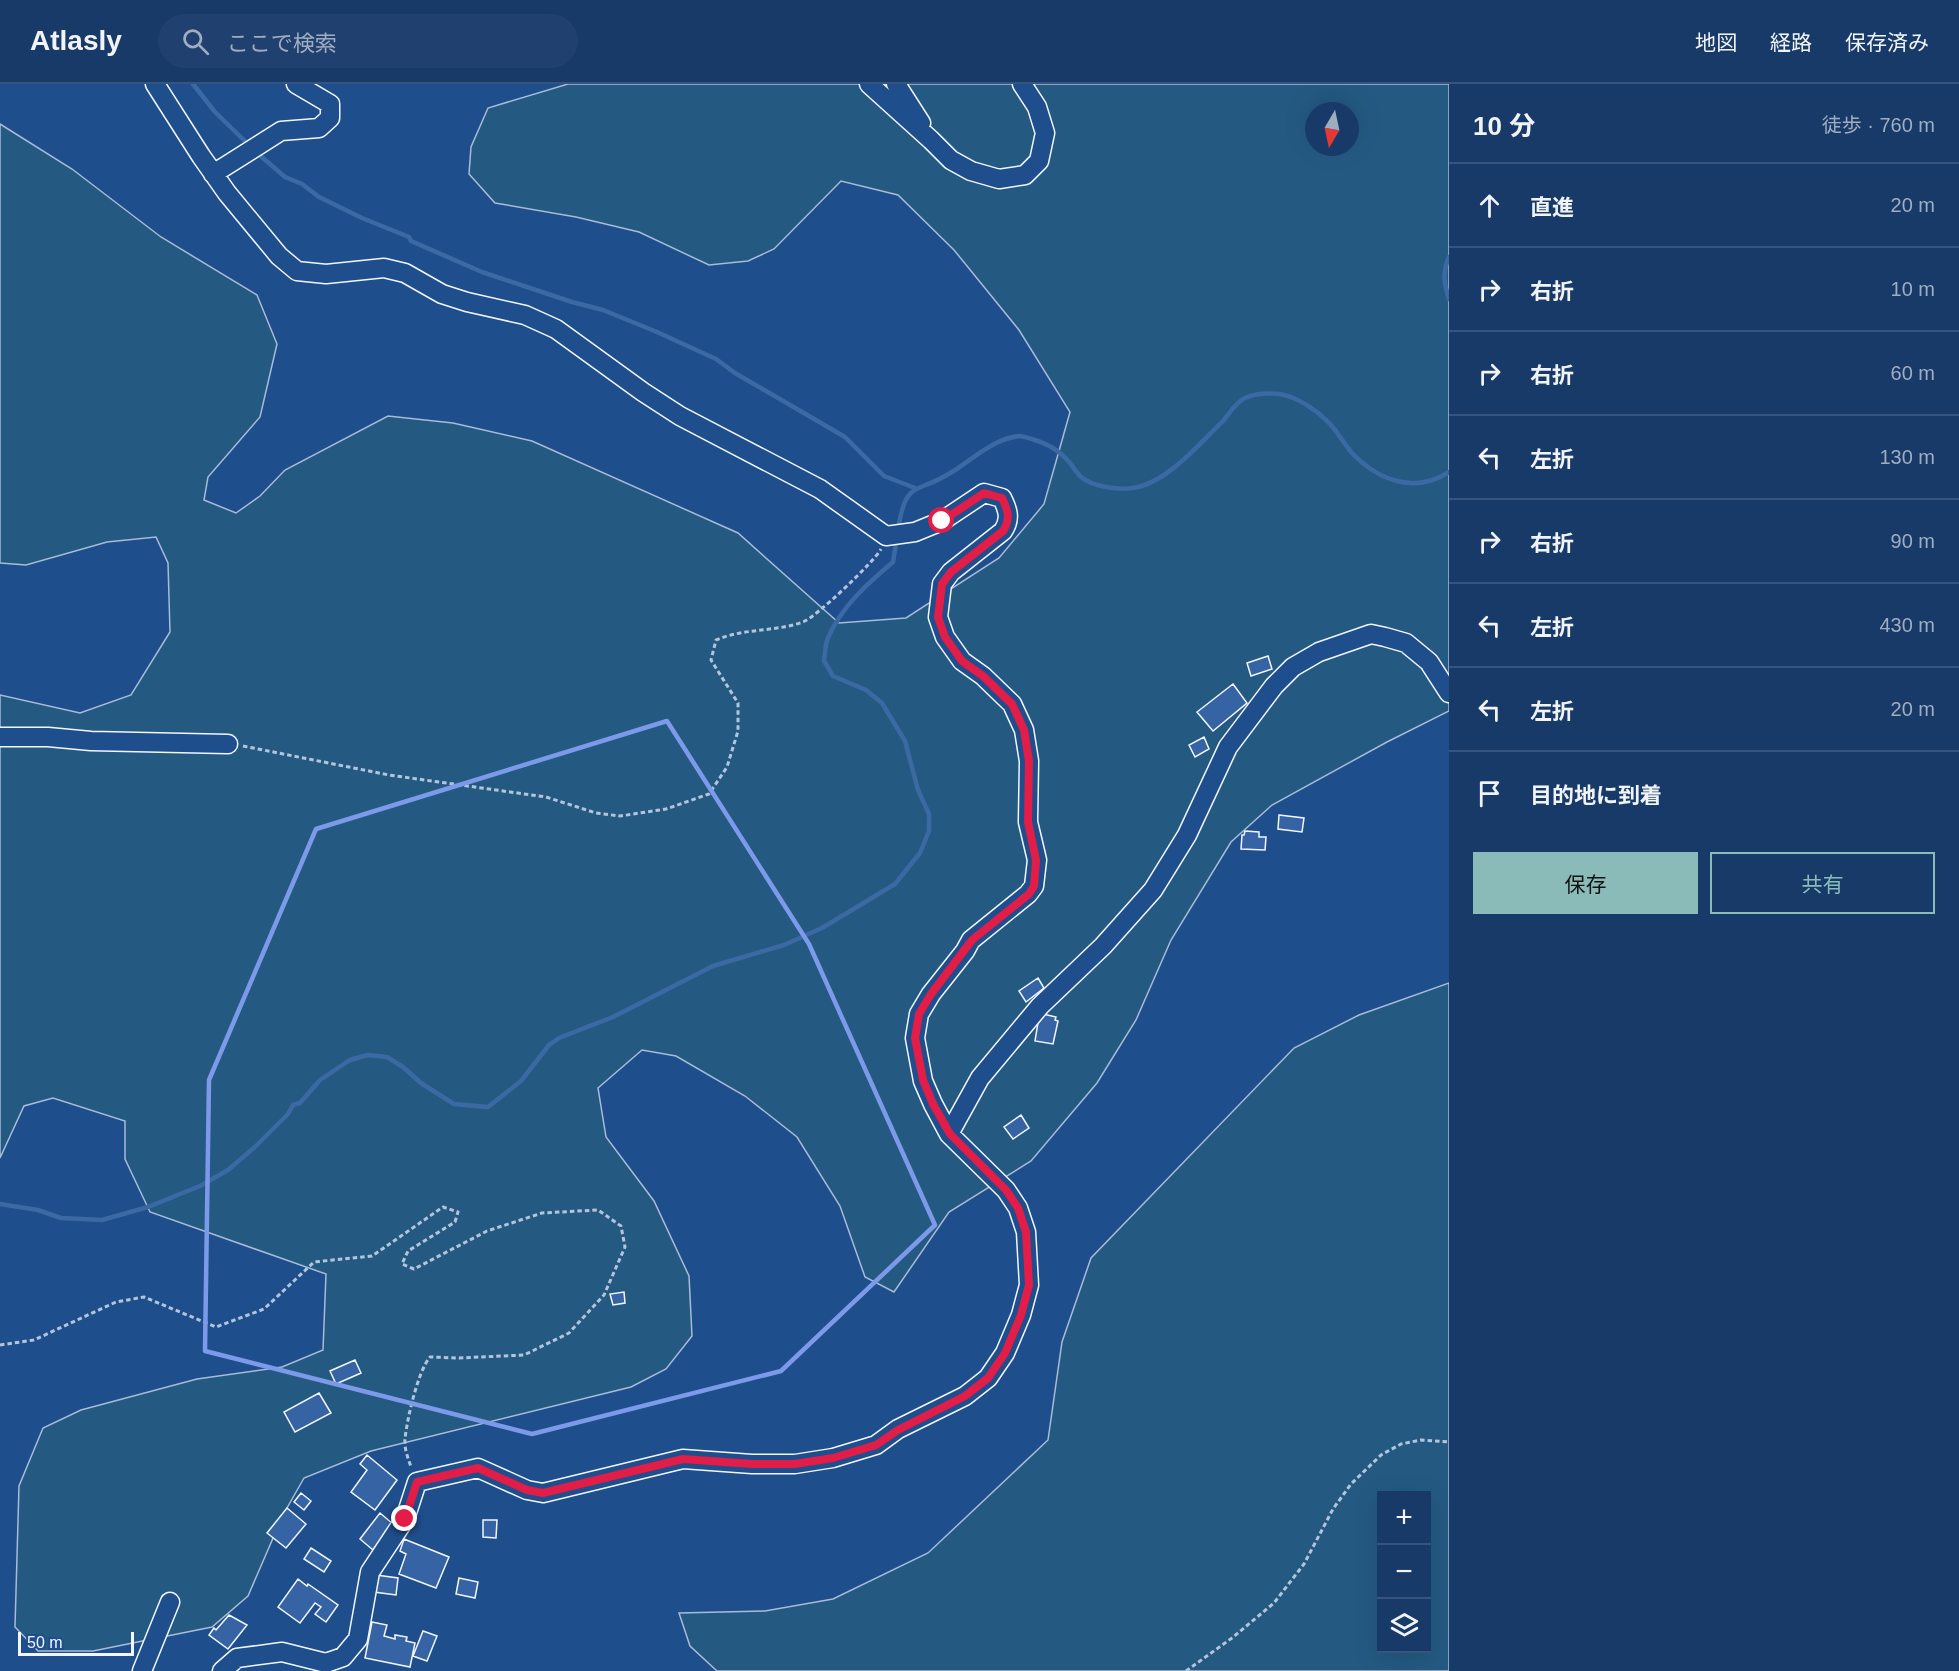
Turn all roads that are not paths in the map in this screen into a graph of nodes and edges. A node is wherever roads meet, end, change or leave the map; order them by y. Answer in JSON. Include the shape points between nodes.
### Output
{"nodes":[{"id":1,"x":155,"y":84,"type":"edge"},
{"id":2,"x":296,"y":84,"type":"edge"},
{"id":3,"x":869,"y":84,"type":"edge"},
{"id":4,"x":896,"y":84,"type":"edge"},
{"id":5,"x":1022,"y":84,"type":"edge"},
{"id":6,"x":932,"y":140,"type":"junction"},
{"id":7,"x":217,"y":171,"type":"junction"},
{"id":8,"x":1449,"y":693,"type":"edge"},
{"id":9,"x":0,"y":737,"type":"edge"},
{"id":10,"x":228,"y":744,"type":"road end"},
{"id":11,"x":950,"y":1134,"type":"junction"},
{"id":12,"x":170,"y":1602,"type":"dead end"},
{"id":13,"x":142,"y":1671,"type":"edge"},
{"id":14,"x":222,"y":1671,"type":"edge"}],
"edges":[{"from":1,"to":7,"type":"street"},
{"from":2,"to":7,"type":"street","via":[[330,104],[330,118],[318,128],[281,131]]},
{"from":3,"to":6,"type":"street"},
{"from":4,"to":6,"type":"street"},
{"from":5,"to":6,"type":"street","via":[[1037,107],[1045,133],[1039,161],[1025,175],[999,178],[972,171],[951,160]]},
{"from":7,"to":11,"type":"street","via":[[279,256],[297,271],[326,274],[384,268],[405,273],[442,294],[525,315],[556,329],[680,416],[820,489],[886,536],[915,532],[942,521],[984,493],[1002,498],[1008,510],[1008,523],[942,584],[938,617],[945,637],[962,661],[1012,704],[1024,730],[1029,761],[1028,822],[1036,868],[1029,894],[972,940],[919,1014],[915,1038],[923,1080]]},
{"from":8,"to":11,"type":"street","via":[[1429,662],[1406,643],[1378,635],[1318,652],[1293,667],[1228,747],[1188,836],[1153,890],[1103,946],[1040,1006],[980,1078]]},
{"from":9,"to":10,"type":"street"},
{"from":11,"to":14,"type":"street","via":[[1006,1190],[1018,1208],[1026,1232],[1029,1285],[1021,1315],[1005,1353],[988,1378],[965,1396],[876,1445],[795,1464],[683,1459],[543,1493],[478,1468],[417,1482],[405,1519],[370,1572],[358,1639],[343,1657],[326,1663],[282,1652],[237,1658]]},
{"from":12,"to":13,"type":"street"}]}
